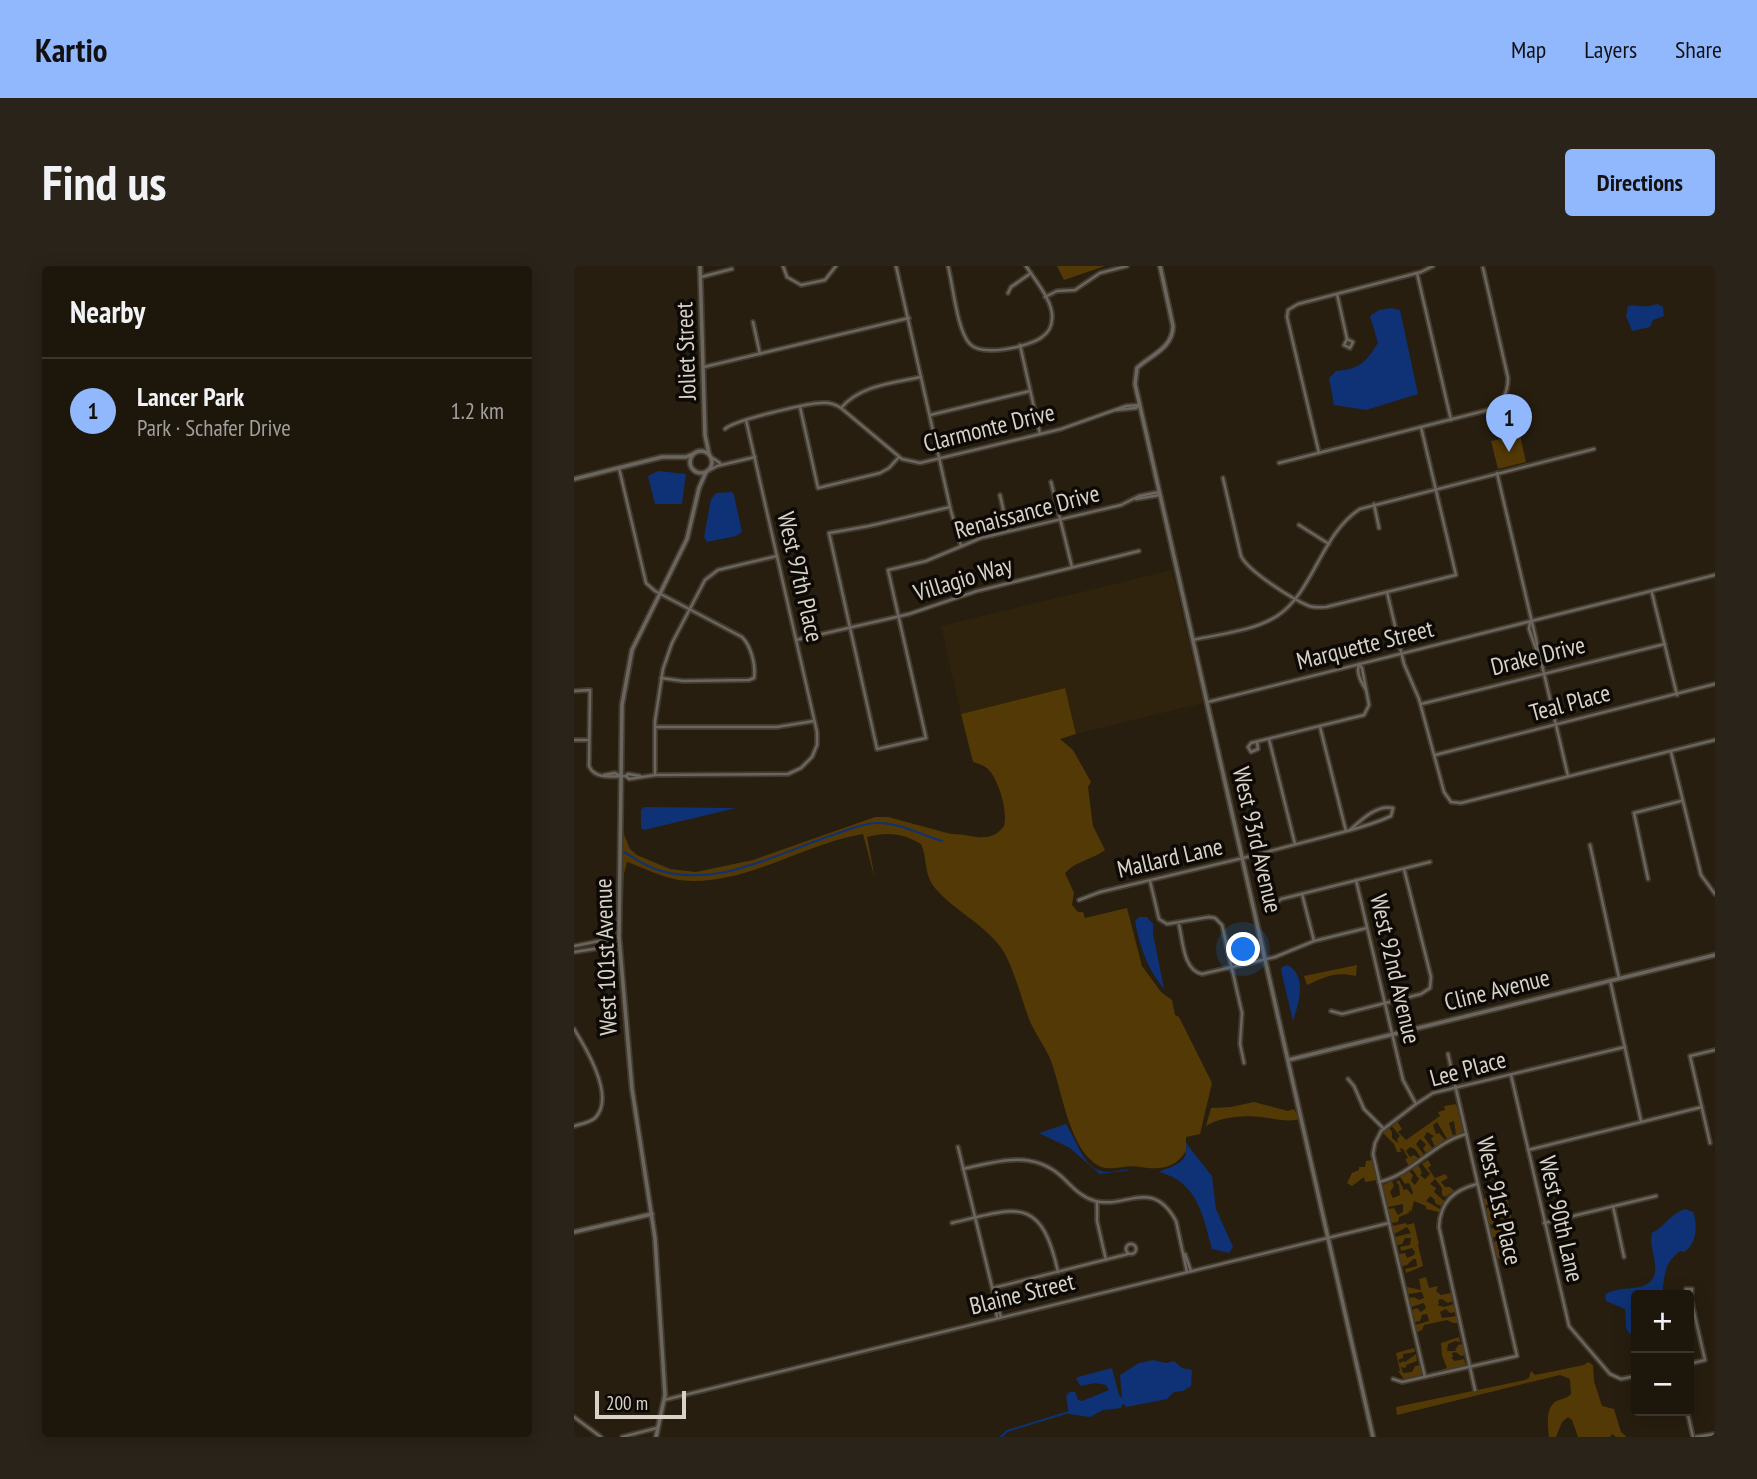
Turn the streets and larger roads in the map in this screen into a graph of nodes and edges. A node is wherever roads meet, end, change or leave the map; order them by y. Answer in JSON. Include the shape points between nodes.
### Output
{"nodes":[{"id":1,"x":700,"y":266,"type":"edge"},
{"id":2,"x":783,"y":266,"type":"edge"},
{"id":3,"x":836,"y":266,"type":"edge"},
{"id":4,"x":896,"y":266,"type":"edge"},
{"id":5,"x":948,"y":266,"type":"edge"},
{"id":6,"x":1026,"y":266,"type":"edge"},
{"id":7,"x":1127,"y":266,"type":"edge"},
{"id":8,"x":1160,"y":266,"type":"edge"},
{"id":9,"x":1433,"y":266,"type":"edge"},
{"id":10,"x":1482,"y":267,"type":"edge"},
{"id":11,"x":732,"y":269,"type":"dead end"},
{"id":12,"x":1031,"y":273,"type":"junction"},
{"id":13,"x":1417,"y":273,"type":"junction"},
{"id":14,"x":701,"y":277,"type":"junction"},
{"id":15,"x":1008,"y":293,"type":"dead end"},
{"id":16,"x":1336,"y":293,"type":"junction"},
{"id":17,"x":1045,"y":298,"type":"junction"},
{"id":18,"x":909,"y":318,"type":"junction"},
{"id":19,"x":753,"y":322,"type":"dead end"},
{"id":20,"x":1347,"y":339,"type":"dead end"},
{"id":21,"x":1020,"y":345,"type":"junction"},
{"id":22,"x":760,"y":354,"type":"junction"},
{"id":23,"x":704,"y":368,"type":"junction"},
{"id":24,"x":921,"y":377,"type":"junction"},
{"id":25,"x":1030,"y":391,"type":"junction"},
{"id":26,"x":1139,"y":405,"type":"junction"},
{"id":27,"x":800,"y":407,"type":"junction"},
{"id":28,"x":841,"y":408,"type":"junction"},
{"id":29,"x":930,"y":415,"type":"junction"},
{"id":30,"x":746,"y":420,"type":"junction"},
{"id":31,"x":1451,"y":420,"type":"junction"},
{"id":32,"x":1421,"y":427,"type":"junction"},
{"id":33,"x":725,"y":429,"type":"dead end"},
{"id":34,"x":1040,"y":434,"type":"junction"},
{"id":35,"x":705,"y":435,"type":"junction"},
{"id":36,"x":1594,"y":449,"type":"dead end"},
{"id":37,"x":695,"y":453,"type":"junction"},
{"id":38,"x":1319,"y":453,"type":"junction"},
{"id":39,"x":710,"y":456,"type":"junction"},
{"id":40,"x":678,"y":457,"type":"junction"},
{"id":41,"x":755,"y":457,"type":"junction"},
{"id":42,"x":899,"y":457,"type":"junction"},
{"id":43,"x":939,"y":459,"type":"junction"},
{"id":44,"x":1279,"y":463,"type":"dead end"},
{"id":45,"x":724,"y":464,"type":"junction"},
{"id":46,"x":619,"y":468,"type":"junction"},
{"id":47,"x":692,"y":469,"type":"junction"},
{"id":48,"x":708,"y":471,"type":"junction"},
{"id":49,"x":1497,"y":473,"type":"junction"},
{"id":50,"x":1223,"y":478,"type":"dead end"},
{"id":51,"x":574,"y":479,"type":"edge"},
{"id":52,"x":1051,"y":482,"type":"dead end"},
{"id":53,"x":699,"y":488,"type":"junction"},
{"id":54,"x":1436,"y":488,"type":"junction"},
{"id":55,"x":1159,"y":493,"type":"junction"},
{"id":56,"x":1000,"y":495,"type":"dead end"},
{"id":57,"x":1374,"y":504,"type":"junction"},
{"id":58,"x":950,"y":507,"type":"junction"},
{"id":59,"x":1061,"y":519,"type":"junction"},
{"id":60,"x":1299,"y":525,"type":"dead end"},
{"id":61,"x":1379,"y":528,"type":"dead end"},
{"id":62,"x":1009,"y":531,"type":"junction"},
{"id":63,"x":1329,"y":544,"type":"junction"},
{"id":64,"x":961,"y":546,"type":"junction"},
{"id":65,"x":1139,"y":551,"type":"dead end"},
{"id":66,"x":777,"y":556,"type":"junction"},
{"id":67,"x":1072,"y":567,"type":"junction"},
{"id":68,"x":1715,"y":575,"type":"edge"},
{"id":69,"x":1387,"y":592,"type":"junction"},
{"id":70,"x":1651,"y":592,"type":"junction"},
{"id":71,"x":660,"y":593,"type":"junction"},
{"id":72,"x":1295,"y":598,"type":"junction"},
{"id":73,"x":690,"y":609,"type":"junction"},
{"id":74,"x":898,"y":616,"type":"junction"},
{"id":75,"x":1530,"y":622,"type":"junction"},
{"id":76,"x":850,"y":627,"type":"junction"},
{"id":77,"x":796,"y":640,"type":"junction"},
{"id":78,"x":1193,"y":640,"type":"junction"},
{"id":79,"x":1665,"y":644,"type":"junction"},
{"id":80,"x":1402,"y":654,"type":"junction"},
{"id":81,"x":1359,"y":664,"type":"junction"},
{"id":82,"x":1543,"y":674,"type":"junction"},
{"id":83,"x":661,"y":678,"type":"junction"},
{"id":84,"x":1715,"y":684,"type":"edge"},
{"id":85,"x":574,"y":691,"type":"edge"},
{"id":86,"x":1677,"y":695,"type":"junction"},
{"id":87,"x":1208,"y":702,"type":"junction"},
{"id":88,"x":1421,"y":704,"type":"junction"},
{"id":89,"x":814,"y":721,"type":"junction"},
{"id":90,"x":1555,"y":725,"type":"junction"},
{"id":91,"x":655,"y":727,"type":"junction"},
{"id":92,"x":1320,"y":727,"type":"junction"},
{"id":93,"x":1269,"y":739,"type":"junction"},
{"id":94,"x":574,"y":740,"type":"edge"},
{"id":95,"x":589,"y":740,"type":"junction"},
{"id":96,"x":1715,"y":740,"type":"edge"},
{"id":97,"x":1257,"y":742,"type":"dead end"},
{"id":98,"x":1670,"y":751,"type":"junction"},
{"id":99,"x":1435,"y":755,"type":"junction"},
{"id":100,"x":655,"y":775,"type":"junction"},
{"id":101,"x":623,"y":776,"type":"junction"},
{"id":102,"x":1567,"y":776,"type":"junction"},
{"id":103,"x":1682,"y":801,"type":"junction"},
{"id":104,"x":1348,"y":831,"type":"junction"},
{"id":105,"x":1295,"y":844,"type":"junction"},
{"id":106,"x":1590,"y":845,"type":"dead end"},
{"id":107,"x":1243,"y":858,"type":"junction"},
{"id":108,"x":1430,"y":862,"type":"dead end"},
{"id":109,"x":1404,"y":869,"type":"junction"},
{"id":110,"x":1648,"y":879,"type":"dead end"},
{"id":111,"x":1150,"y":880,"type":"junction"},
{"id":112,"x":1356,"y":880,"type":"junction"},
{"id":113,"x":1302,"y":894,"type":"junction"},
{"id":114,"x":1715,"y":894,"type":"edge"},
{"id":115,"x":1079,"y":900,"type":"dead end"},
{"id":116,"x":1274,"y":905,"type":"dead end"},
{"id":117,"x":1179,"y":923,"type":"junction"},
{"id":118,"x":1367,"y":928,"type":"junction"},
{"id":119,"x":619,"y":937,"type":"junction"},
{"id":120,"x":1314,"y":941,"type":"junction"},
{"id":121,"x":619,"y":945,"type":"junction"},
{"id":122,"x":574,"y":946,"type":"edge"},
{"id":123,"x":574,"y":952,"type":"edge"},
{"id":124,"x":1715,"y":955,"type":"edge"},
{"id":125,"x":1266,"y":959,"type":"junction"},
{"id":126,"x":1232,"y":967,"type":"junction"},
{"id":127,"x":1619,"y":978,"type":"junction"},
{"id":128,"x":1610,"y":981,"type":"junction"},
{"id":129,"x":1384,"y":1003,"type":"junction"},
{"id":130,"x":1331,"y":1011,"type":"dead end"},
{"id":131,"x":574,"y":1029,"type":"edge"},
{"id":132,"x":1392,"y":1034,"type":"junction"},
{"id":133,"x":1625,"y":1047,"type":"junction"},
{"id":134,"x":1715,"y":1050,"type":"edge"},
{"id":135,"x":1448,"y":1054,"type":"dead end"},
{"id":136,"x":1289,"y":1060,"type":"junction"},
{"id":137,"x":1244,"y":1063,"type":"dead end"},
{"id":138,"x":1511,"y":1076,"type":"junction"},
{"id":139,"x":1348,"y":1079,"type":"dead end"},
{"id":140,"x":1456,"y":1088,"type":"junction"},
{"id":141,"x":1416,"y":1104,"type":"junction"},
{"id":142,"x":1702,"y":1107,"type":"junction"},
{"id":143,"x":1642,"y":1122,"type":"junction"},
{"id":144,"x":574,"y":1126,"type":"edge"},
{"id":145,"x":1384,"y":1129,"type":"junction"},
{"id":146,"x":1466,"y":1134,"type":"junction"},
{"id":147,"x":1710,"y":1143,"type":"dead end"},
{"id":148,"x":958,"y":1147,"type":"dead end"},
{"id":149,"x":1528,"y":1150,"type":"junction"},
{"id":150,"x":963,"y":1169,"type":"junction"},
{"id":151,"x":1380,"y":1182,"type":"junction"},
{"id":152,"x":1477,"y":1184,"type":"junction"},
{"id":153,"x":1656,"y":1196,"type":"dead end"},
{"id":154,"x":1097,"y":1202,"type":"junction"},
{"id":155,"x":1613,"y":1206,"type":"junction"},
{"id":156,"x":652,"y":1214,"type":"junction"},
{"id":157,"x":975,"y":1217,"type":"junction"},
{"id":158,"x":951,"y":1223,"type":"dead end"},
{"id":159,"x":1389,"y":1223,"type":"junction"},
{"id":160,"x":1545,"y":1223,"type":"junction"},
{"id":161,"x":574,"y":1232,"type":"edge"},
{"id":162,"x":1328,"y":1237,"type":"junction"},
{"id":163,"x":1128,"y":1254,"type":"dead end"},
{"id":164,"x":1624,"y":1257,"type":"dead end"},
{"id":165,"x":1106,"y":1260,"type":"junction"},
{"id":166,"x":1189,"y":1271,"type":"junction"},
{"id":167,"x":1058,"y":1272,"type":"junction"},
{"id":168,"x":993,"y":1288,"type":"junction"},
{"id":169,"x":1694,"y":1317,"type":"edge"},
{"id":170,"x":999,"y":1318,"type":"junction"},
{"id":171,"x":1694,"y":1363,"type":"edge"},
{"id":172,"x":1470,"y":1367,"type":"junction"},
{"id":173,"x":1425,"y":1377,"type":"junction"},
{"id":174,"x":1631,"y":1377,"type":"edge"},
{"id":175,"x":1393,"y":1379,"type":"dead end"},
{"id":176,"x":1475,"y":1390,"type":"dead end"},
{"id":177,"x":664,"y":1400,"type":"junction"},
{"id":178,"x":1688,"y":1416,"type":"edge"},
{"id":179,"x":574,"y":1418,"type":"edge"},
{"id":180,"x":657,"y":1429,"type":"junction"},
{"id":181,"x":1714,"y":1432,"type":"edge"},
{"id":182,"x":601,"y":1437,"type":"edge"},
{"id":183,"x":622,"y":1437,"type":"edge"},
{"id":184,"x":656,"y":1437,"type":"edge"},
{"id":185,"x":1373,"y":1437,"type":"edge"},
{"id":186,"x":1694,"y":1437,"type":"edge"}],
"edges":[{"from":1,"to":14,"type":"street","name":"Joliet Street"},
{"from":2,"to":3,"type":"street","via":[[790,282],[801,285],[825,280]]},
{"from":4,"to":18,"type":"street"},
{"from":5,"to":21,"type":"street","via":[[968,342],[983,351]]},
{"from":6,"to":12,"type":"street"},
{"from":7,"to":17,"type":"street"},
{"from":8,"to":26,"type":"street","name":"West 93rd Avenue","via":[[1173,329],[1167,344],[1137,368]]},
{"from":9,"to":13,"type":"street"},
{"from":10,"to":31,"type":"street","via":[[1508,387],[1501,403]]},
{"from":11,"to":14,"type":"street"},
{"from":12,"to":15,"type":"street"},
{"from":12,"to":17,"type":"street"},
{"from":13,"to":16,"type":"street"},
{"from":13,"to":31,"type":"street"},
{"from":14,"to":23,"type":"street","name":"Joliet Street"},
{"from":16,"to":20,"type":"street"},
{"from":16,"to":38,"type":"street","via":[[1298,304],[1288,310],[1287,317]]},
{"from":17,"to":21,"type":"street","via":[[1052,314],[1051,327],[1041,338]]},
{"from":18,"to":22,"type":"street"},
{"from":18,"to":24,"type":"street"},
{"from":19,"to":22,"type":"street"},
{"from":21,"to":25,"type":"street"},
{"from":22,"to":23,"type":"street"},
{"from":23,"to":35,"type":"street","name":"Joliet Street"},
{"from":24,"to":28,"type":"street","via":[[860,392]]},
{"from":24,"to":29,"type":"street"},
{"from":25,"to":29,"type":"street"},
{"from":25,"to":34,"type":"street"},
{"from":26,"to":34,"type":"street","name":"Clarmonte Drive"},
{"from":26,"to":55,"type":"street","name":"West 93rd Avenue"},
{"from":27,"to":28,"type":"street","via":[[823,402]]},
{"from":27,"to":30,"type":"street"},
{"from":27,"to":42,"type":"street","via":[[818,488],[880,473]]},
{"from":28,"to":42,"type":"street","name":"Clarmonte Drive"},
{"from":29,"to":43,"type":"street"},
{"from":30,"to":33,"type":"street"},
{"from":30,"to":41,"type":"street","name":"West 97th Place"},
{"from":31,"to":32,"type":"street"},
{"from":32,"to":38,"type":"street"},
{"from":32,"to":54,"type":"street"},
{"from":34,"to":43,"type":"street","name":"Clarmonte Drive"},
{"from":35,"to":37,"type":"street","name":"Joliet Street","via":[[703,446]]},
{"from":35,"to":39,"type":"street","name":"Joliet Street"},
{"from":36,"to":49,"type":"street"},
{"from":37,"to":39,"type":"street"},
{"from":37,"to":40,"type":"street"},
{"from":37,"to":47,"type":"street"},
{"from":38,"to":44,"type":"street"},
{"from":39,"to":45,"type":"street"},
{"from":39,"to":48,"type":"street"},
{"from":40,"to":46,"type":"street"},
{"from":40,"to":47,"type":"street"},
{"from":41,"to":45,"type":"street"},
{"from":41,"to":66,"type":"street","name":"West 97th Place"},
{"from":42,"to":43,"type":"street","name":"Clarmonte Drive","via":[[914,463]]},
{"from":43,"to":58,"type":"street"},
{"from":45,"to":48,"type":"street"},
{"from":46,"to":51,"type":"street"},
{"from":46,"to":71,"type":"street","via":[[644,579]]},
{"from":47,"to":48,"type":"street"},
{"from":47,"to":53,"type":"street","name":"West 101st Avenue","via":[[699,477]]},
{"from":48,"to":53,"type":"street","name":"West 101st Avenue"},
{"from":49,"to":54,"type":"street"},
{"from":49,"to":75,"type":"street"},
{"from":50,"to":72,"type":"street","via":[[1245,563]]},
{"from":52,"to":59,"type":"street"},
{"from":53,"to":71,"type":"street","name":"West 101st Avenue","via":[[689,535]]},
{"from":54,"to":57,"type":"street"},
{"from":54,"to":69,"type":"street","via":[[1456,575]]},
{"from":55,"to":59,"type":"street","name":"Renaissance Drive"},
{"from":55,"to":78,"type":"street","name":"West 93rd Avenue"},
{"from":56,"to":62,"type":"street"},
{"from":57,"to":61,"type":"street"},
{"from":57,"to":63,"type":"street","via":[[1348,517]]},
{"from":58,"to":64,"type":"street"},
{"from":58,"to":76,"type":"street","via":[[829,533]]},
{"from":59,"to":62,"type":"street","name":"Renaissance Drive"},
{"from":59,"to":67,"type":"street"},
{"from":60,"to":63,"type":"street"},
{"from":62,"to":64,"type":"street","name":"Renaissance Drive"},
{"from":63,"to":72,"type":"street"},
{"from":64,"to":74,"type":"street","name":"Renaissance Drive","via":[[888,570]]},
{"from":65,"to":67,"type":"street","name":"Villagio Way"},
{"from":66,"to":73,"type":"street","via":[[713,572]]},
{"from":66,"to":77,"type":"street","name":"West 97th Place"},
{"from":67,"to":74,"type":"street","name":"Villagio Way"},
{"from":68,"to":70,"type":"street","name":"Marquette Street"},
{"from":69,"to":72,"type":"street","via":[[1326,607],[1308,606]]},
{"from":69,"to":80,"type":"street"},
{"from":70,"to":75,"type":"street","name":"Marquette Street"},
{"from":70,"to":79,"type":"street"},
{"from":71,"to":73,"type":"street"},
{"from":71,"to":101,"type":"street","name":"West 101st Avenue","via":[[628,664],[622,705]]},
{"from":72,"to":78,"type":"street","via":[[1263,623]]},
{"from":73,"to":83,"type":"street"},
{"from":73,"to":83,"type":"street","via":[[744,639],[754,678]]},
{"from":74,"to":76,"type":"street","name":"Villagio Way"},
{"from":74,"to":76,"type":"street","via":[[926,738],[877,749]]},
{"from":75,"to":80,"type":"street","name":"Marquette Street"},
{"from":75,"to":82,"type":"street"},
{"from":76,"to":77,"type":"street","name":"Villagio Way"},
{"from":77,"to":89,"type":"street","name":"West 97th Place"},
{"from":78,"to":87,"type":"street","name":"West 93rd Avenue"},
{"from":79,"to":82,"type":"street","name":"Drake Drive"},
{"from":79,"to":86,"type":"street"},
{"from":80,"to":81,"type":"street","name":"Marquette Street"},
{"from":80,"to":88,"type":"street"},
{"from":81,"to":87,"type":"street","name":"Marquette Street"},
{"from":81,"to":92,"type":"street","via":[[1368,709],[1360,717]]},
{"from":82,"to":88,"type":"street","name":"Drake Drive"},
{"from":82,"to":90,"type":"street"},
{"from":83,"to":91,"type":"street"},
{"from":84,"to":86,"type":"street","name":"Teal Place"},
{"from":85,"to":95,"type":"street","via":[[590,690]]},
{"from":86,"to":90,"type":"street","name":"Teal Place"},
{"from":87,"to":107,"type":"street","name":"West 93rd Avenue"},
{"from":88,"to":99,"type":"street"},
{"from":89,"to":91,"type":"street","via":[[777,727]]},
{"from":89,"to":100,"type":"street","name":"West 97th Place","via":[[817,742],[808,762],[788,774]]},
{"from":90,"to":99,"type":"street","name":"Teal Place"},
{"from":90,"to":102,"type":"street"},
{"from":91,"to":100,"type":"street"},
{"from":92,"to":93,"type":"street"},
{"from":92,"to":104,"type":"street"},
{"from":93,"to":97,"type":"street"},
{"from":93,"to":105,"type":"street"},
{"from":94,"to":95,"type":"street"},
{"from":95,"to":101,"type":"street","via":[[593,774]]},
{"from":96,"to":98,"type":"street"},
{"from":98,"to":102,"type":"street"},
{"from":98,"to":103,"type":"street"},
{"from":99,"to":102,"type":"street","via":[[1451,802]]},
{"from":100,"to":101,"type":"street"},
{"from":101,"to":119,"type":"street","name":"West 101st Avenue"},
{"from":103,"to":110,"type":"street","via":[[1633,813]]},
{"from":103,"to":114,"type":"street","via":[[1701,875]]},
{"from":104,"to":104,"type":"street","name":"Mallard Lane","via":[[1373,812],[1393,808],[1391,816]]},
{"from":104,"to":105,"type":"street","name":"Mallard Lane"},
{"from":105,"to":107,"type":"street","name":"Mallard Lane"},
{"from":106,"to":127,"type":"street"},
{"from":107,"to":111,"type":"street","name":"Mallard Lane"},
{"from":107,"to":125,"type":"street","name":"West 93rd Avenue"},
{"from":108,"to":109,"type":"street"},
{"from":109,"to":112,"type":"street"},
{"from":109,"to":129,"type":"street","via":[[1430,988]]},
{"from":111,"to":115,"type":"street","name":"Mallard Lane"},
{"from":111,"to":117,"type":"street","via":[[1159,919],[1167,925]]},
{"from":112,"to":113,"type":"street"},
{"from":112,"to":118,"type":"street","name":"West 92nd Avenue"},
{"from":113,"to":116,"type":"street"},
{"from":113,"to":120,"type":"street"},
{"from":117,"to":126,"type":"street","via":[[1215,918],[1222,925]]},
{"from":117,"to":126,"type":"street","via":[[1194,972]]},
{"from":118,"to":120,"type":"street"},
{"from":118,"to":129,"type":"street","name":"West 92nd Avenue"},
{"from":119,"to":121,"type":"street","name":"West 101st Avenue"},
{"from":119,"to":122,"type":"street"},
{"from":120,"to":125,"type":"street"},
{"from":121,"to":123,"type":"street"},
{"from":121,"to":156,"type":"street","name":"West 101st Avenue","via":[[633,1101]]},
{"from":124,"to":127,"type":"street","name":"Cline Avenue"},
{"from":125,"to":126,"type":"street"},
{"from":125,"to":136,"type":"street","name":"West 93rd Avenue"},
{"from":126,"to":137,"type":"street","via":[[1242,1013]]},
{"from":127,"to":128,"type":"street","name":"Cline Avenue"},
{"from":128,"to":132,"type":"street","name":"Cline Avenue"},
{"from":128,"to":133,"type":"street"},
{"from":129,"to":130,"type":"street","via":[[1342,1014]]},
{"from":129,"to":132,"type":"street","name":"West 92nd Avenue"},
{"from":131,"to":144,"type":"street","via":[[597,1072],[601,1104],[596,1116]]},
{"from":132,"to":136,"type":"street","name":"Cline Avenue"},
{"from":132,"to":141,"type":"street","name":"West 92nd Avenue","via":[[1404,1084]]},
{"from":133,"to":138,"type":"street","name":"Lee Place"},
{"from":133,"to":143,"type":"street"},
{"from":134,"to":142,"type":"street","via":[[1690,1056]]},
{"from":135,"to":140,"type":"street","name":"West 91st Place"},
{"from":136,"to":162,"type":"street","name":"West 93rd Avenue"},
{"from":138,"to":140,"type":"street","name":"Lee Place"},
{"from":138,"to":149,"type":"street","name":"West 90th Lane"},
{"from":139,"to":145,"type":"street","via":[[1364,1109]]},
{"from":140,"to":141,"type":"street","name":"Lee Place","via":[[1433,1093]]},
{"from":140,"to":146,"type":"street","name":"West 91st Place"},
{"from":141,"to":145,"type":"street","name":"Lee Place"},
{"from":142,"to":143,"type":"street"},
{"from":142,"to":147,"type":"street"},
{"from":143,"to":149,"type":"street"},
{"from":145,"to":151,"type":"street","via":[[1374,1149]]},
{"from":146,"to":151,"type":"street","via":[[1446,1142],[1398,1176]]},
{"from":146,"to":152,"type":"street","name":"West 91st Place"},
{"from":148,"to":150,"type":"street"},
{"from":149,"to":160,"type":"street","name":"West 90th Lane"},
{"from":150,"to":154,"type":"street","via":[[1010,1159],[1034,1161]]},
{"from":150,"to":157,"type":"street"},
{"from":151,"to":159,"type":"street"},
{"from":152,"to":172,"type":"street","via":[[1447,1200],[1439,1227]]},
{"from":152,"to":172,"type":"street","name":"West 91st Place","via":[[1517,1356]]},
{"from":153,"to":155,"type":"street"},
{"from":154,"to":165,"type":"street"},
{"from":154,"to":166,"type":"street","via":[[1142,1196],[1161,1203],[1176,1221]]},
{"from":155,"to":160,"type":"street"},
{"from":155,"to":164,"type":"street"},
{"from":156,"to":161,"type":"street"},
{"from":156,"to":177,"type":"street","name":"West 101st Avenue"},
{"from":157,"to":158,"type":"street"},
{"from":157,"to":167,"type":"street","via":[[1010,1210],[1029,1215],[1050,1239]]},
{"from":157,"to":168,"type":"street"},
{"from":159,"to":162,"type":"street","name":"Blaine Street"},
{"from":159,"to":173,"type":"street"},
{"from":160,"to":174,"type":"street","name":"West 90th Lane","via":[[1569,1326],[1610,1374],[1618,1379]]},
{"from":162,"to":166,"type":"street","name":"Blaine Street"},
{"from":162,"to":185,"type":"street","name":"West 93rd Avenue"},
{"from":163,"to":165,"type":"street"},
{"from":165,"to":167,"type":"street"},
{"from":166,"to":170,"type":"street","name":"Blaine Street"},
{"from":167,"to":168,"type":"street"},
{"from":168,"to":170,"type":"street"},
{"from":169,"to":171,"type":"street","via":[[1705,1360]]},
{"from":170,"to":177,"type":"street","name":"Blaine Street"},
{"from":172,"to":173,"type":"street"},
{"from":172,"to":176,"type":"street"},
{"from":173,"to":175,"type":"street","via":[[1402,1382]]},
{"from":177,"to":180,"type":"street","name":"West 101st Avenue"},
{"from":178,"to":186,"type":"street"},
{"from":179,"to":182,"type":"street"},
{"from":180,"to":183,"type":"street"},
{"from":180,"to":184,"type":"street","name":"West 101st Avenue"},
{"from":181,"to":186,"type":"street"}]}
